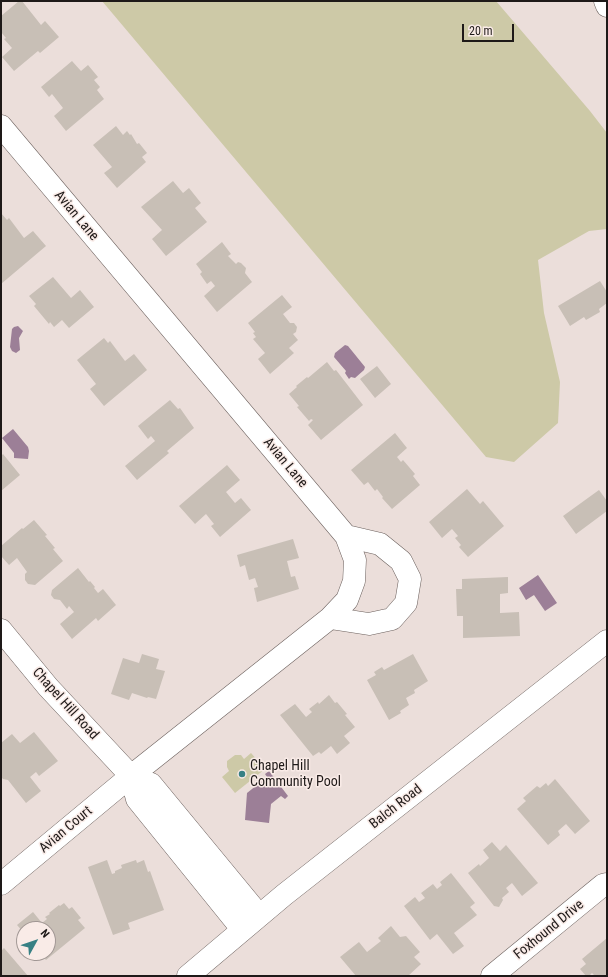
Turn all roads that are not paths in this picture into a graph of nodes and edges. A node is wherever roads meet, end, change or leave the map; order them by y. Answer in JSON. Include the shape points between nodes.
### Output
{"nodes":[{"id":1,"x":604,"y":1,"type":"edge"},
{"id":2,"x":607,"y":6,"type":"edge"},
{"id":3,"x":1,"y":126,"type":"edge"},
{"id":4,"x":346,"y":536,"type":"junction"},
{"id":5,"x":330,"y":618,"type":"junction"},
{"id":6,"x":1,"y":630,"type":"edge"},
{"id":7,"x":607,"y":641,"type":"edge"},
{"id":8,"x":131,"y":776,"type":"junction"},
{"id":9,"x":1,"y":884,"type":"edge"},
{"id":10,"x":607,"y":884,"type":"edge"},
{"id":11,"x":259,"y":915,"type":"junction"},
{"id":12,"x":242,"y":929,"type":"junction"},
{"id":13,"x":188,"y":976,"type":"edge"},
{"id":14,"x":492,"y":976,"type":"edge"}],
"edges":[{"from":1,"to":2,"type":"street"},
{"from":3,"to":4,"type":"street","name":"Avian Lane"},
{"from":4,"to":5,"type":"street","name":"Avian Lane","via":[[355,560],[354,581],[347,600]]},
{"from":4,"to":5,"type":"street","via":[[380,544],[401,561],[410,579],[406,604],[392,618],[369,624]]},
{"from":5,"to":8,"type":"street","name":"Avian Lane"},
{"from":6,"to":8,"type":"street","name":"Chapel Hill Road","via":[[48,687]]},
{"from":7,"to":11,"type":"street","name":"Balch Road"},
{"from":8,"to":9,"type":"street","name":"Avian Court"},
{"from":8,"to":11,"type":"street","name":"Chapel Hill Road","via":[[152,784]]},
{"from":8,"to":12,"type":"street","name":"Chapel Hill Road","via":[[137,799]]},
{"from":10,"to":14,"type":"street","name":"Foxhound Drive"},
{"from":11,"to":12,"type":"street","name":"Balch Road"},
{"from":12,"to":13,"type":"street","name":"Balch Road"}]}
